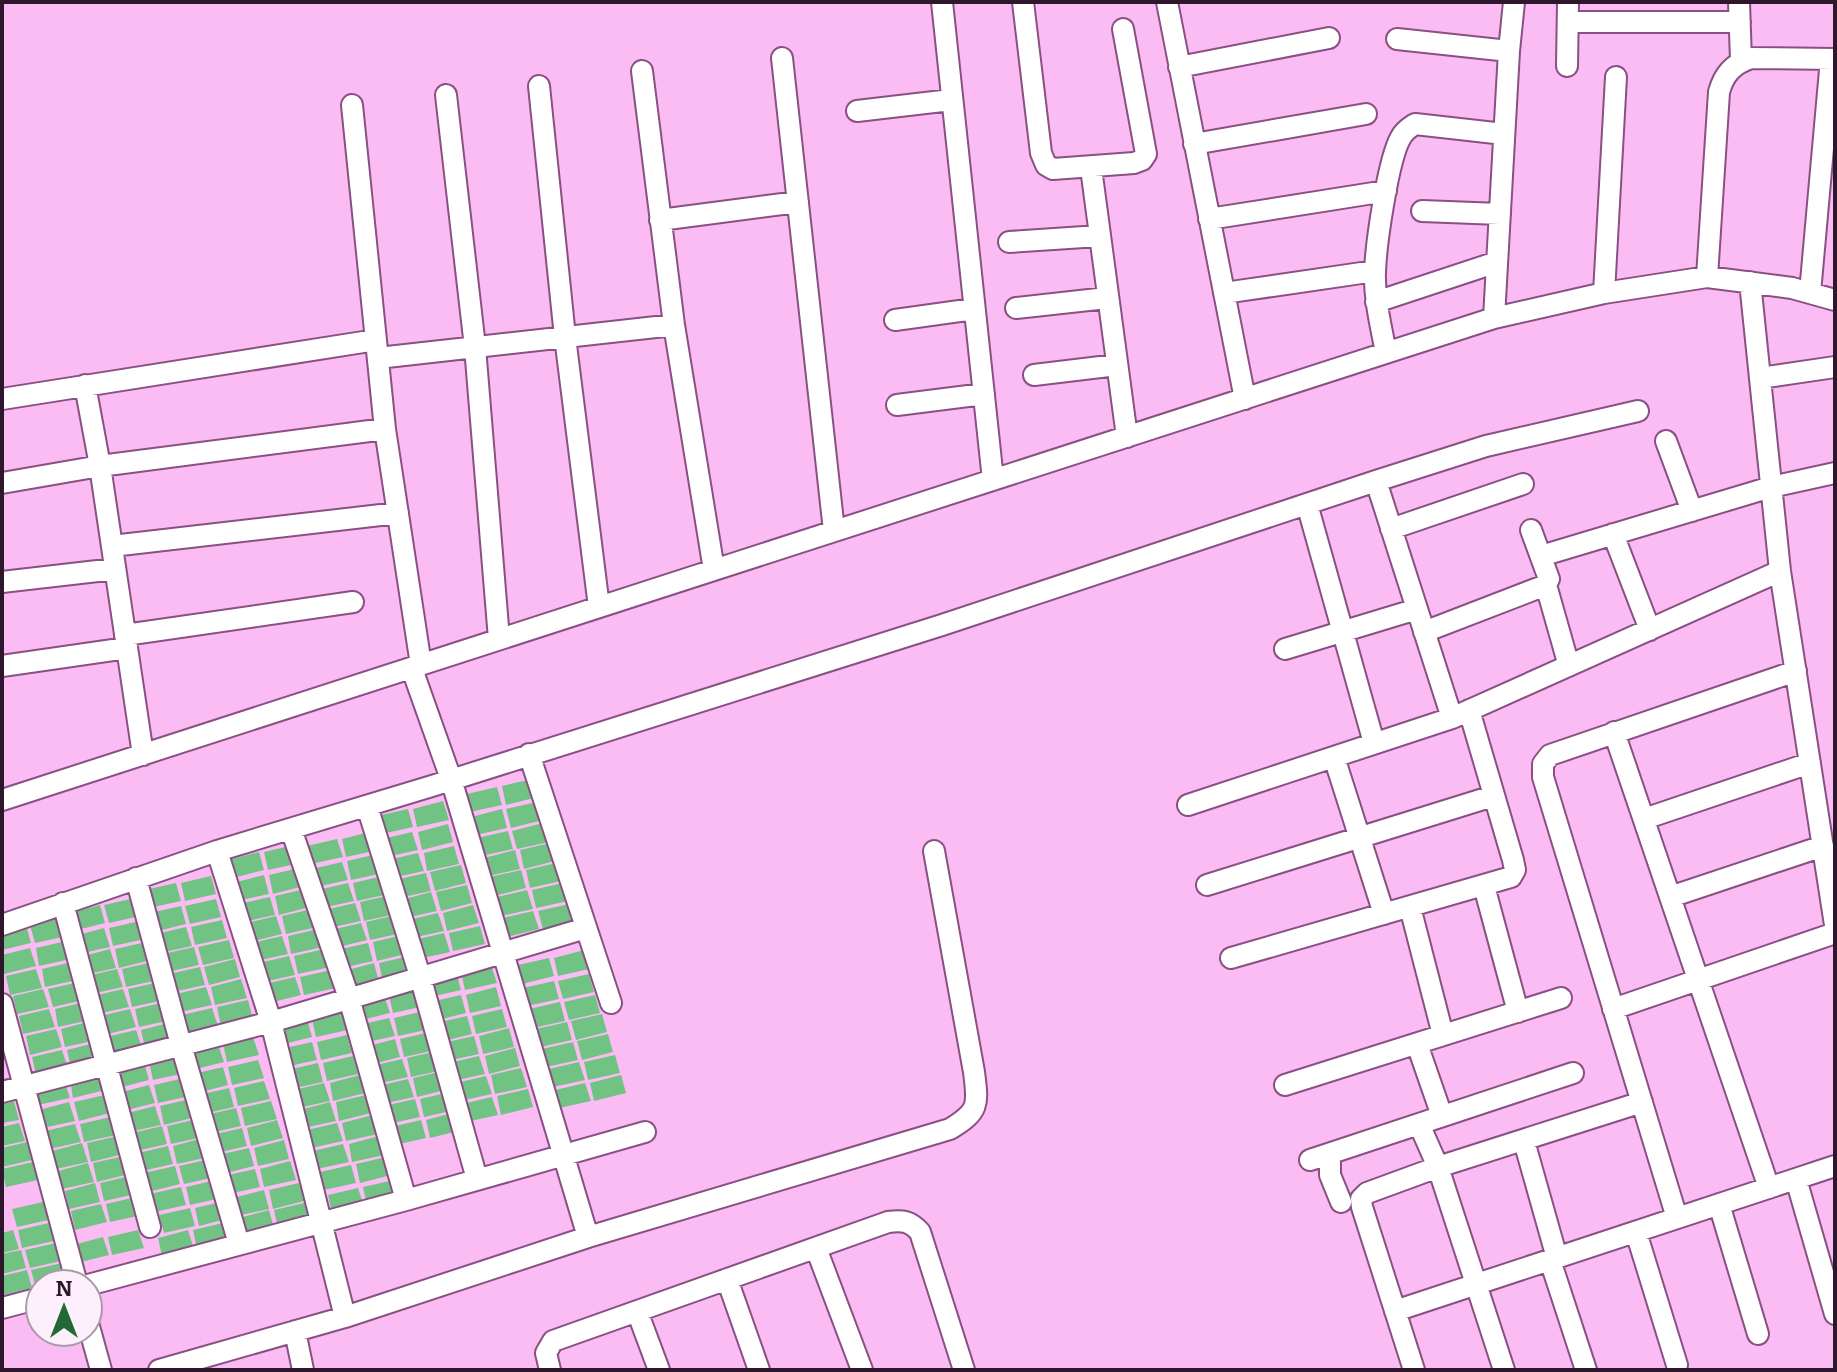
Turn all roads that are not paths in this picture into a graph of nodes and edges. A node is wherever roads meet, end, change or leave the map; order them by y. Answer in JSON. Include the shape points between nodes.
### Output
{"nodes":[{"id":1,"x":942,"y":2,"type":"edge"},
{"id":2,"x":1023,"y":2,"type":"edge"},
{"id":3,"x":1167,"y":2,"type":"edge"},
{"id":4,"x":1514,"y":2,"type":"edge"},
{"id":5,"x":1568,"y":12,"type":"edge"},
{"id":6,"x":1739,"y":12,"type":"edge"},
{"id":7,"x":1123,"y":29,"type":"dead end"},
{"id":8,"x":1329,"y":38,"type":"dead end"},
{"id":9,"x":1397,"y":39,"type":"dead end"},
{"id":10,"x":1509,"y":51,"type":"junction"},
{"id":11,"x":782,"y":58,"type":"dead end"},
{"id":12,"x":1833,"y":59,"type":"edge"},
{"id":13,"x":1741,"y":61,"type":"junction"},
{"id":14,"x":1567,"y":66,"type":"dead end"},
{"id":15,"x":1179,"y":67,"type":"junction"},
{"id":16,"x":642,"y":71,"type":"dead end"},
{"id":17,"x":1616,"y":77,"type":"dead end"},
{"id":18,"x":539,"y":86,"type":"dead end"},
{"id":19,"x":446,"y":95,"type":"dead end"},
{"id":20,"x":951,"y":100,"type":"junction"},
{"id":21,"x":352,"y":105,"type":"dead end"},
{"id":22,"x":857,"y":111,"type":"dead end"},
{"id":23,"x":1366,"y":114,"type":"dead end"},
{"id":24,"x":1504,"y":134,"type":"junction"},
{"id":25,"x":1194,"y":144,"type":"junction"},
{"id":26,"x":1091,"y":168,"type":"junction"},
{"id":27,"x":1386,"y":191,"type":"junction"},
{"id":28,"x":798,"y":202,"type":"junction"},
{"id":29,"x":1422,"y":211,"type":"dead end"},
{"id":30,"x":1500,"y":214,"type":"junction"},
{"id":31,"x":1209,"y":219,"type":"junction"},
{"id":32,"x":660,"y":220,"type":"junction"},
{"id":33,"x":1099,"y":236,"type":"junction"},
{"id":34,"x":1009,"y":242,"type":"dead end"},
{"id":35,"x":1497,"y":262,"type":"junction"},
{"id":36,"x":1375,"y":271,"type":"junction"},
{"id":37,"x":1707,"y":277,"type":"junction"},
{"id":38,"x":1750,"y":282,"type":"junction"},
{"id":39,"x":1224,"y":293,"type":"junction"},
{"id":40,"x":1604,"y":293,"type":"junction"},
{"id":41,"x":1810,"y":293,"type":"junction"},
{"id":42,"x":1107,"y":298,"type":"junction"},
{"id":43,"x":1835,"y":300,"type":"edge"},
{"id":44,"x":1376,"y":302,"type":"junction"},
{"id":45,"x":1016,"y":308,"type":"dead end"},
{"id":46,"x":974,"y":309,"type":"junction"},
{"id":47,"x":1494,"y":318,"type":"junction"},
{"id":48,"x":895,"y":320,"type":"dead end"},
{"id":49,"x":674,"y":325,"type":"junction"},
{"id":50,"x":565,"y":337,"type":"junction"},
{"id":51,"x":475,"y":347,"type":"junction"},
{"id":52,"x":377,"y":349,"type":"junction"},
{"id":53,"x":1386,"y":353,"type":"junction"},
{"id":54,"x":1117,"y":365,"type":"junction"},
{"id":55,"x":1835,"y":367,"type":"edge"},
{"id":56,"x":1034,"y":375,"type":"dead end"},
{"id":57,"x":1760,"y":378,"type":"junction"},
{"id":58,"x":85,"y":385,"type":"junction"},
{"id":59,"x":984,"y":394,"type":"junction"},
{"id":60,"x":2,"y":399,"type":"edge"},
{"id":61,"x":1245,"y":399,"type":"junction"},
{"id":62,"x":897,"y":405,"type":"dead end"},
{"id":63,"x":1638,"y":411,"type":"dead end"},
{"id":64,"x":385,"y":429,"type":"junction"},
{"id":65,"x":1127,"y":437,"type":"junction"},
{"id":66,"x":1666,"y":441,"type":"dead end"},
{"id":67,"x":100,"y":466,"type":"junction"},
{"id":68,"x":1835,"y":473,"type":"edge"},
{"id":69,"x":993,"y":480,"type":"junction"},
{"id":70,"x":1376,"y":481,"type":"junction"},
{"id":71,"x":2,"y":483,"type":"edge"},
{"id":72,"x":1523,"y":484,"type":"dead end"},
{"id":73,"x":1771,"y":487,"type":"junction"},
{"id":74,"x":1307,"y":504,"type":"junction"},
{"id":75,"x":1692,"y":511,"type":"junction"},
{"id":76,"x":398,"y":513,"type":"junction"},
{"id":77,"x":1391,"y":529,"type":"junction"},
{"id":78,"x":1531,"y":530,"type":"dead end"},
{"id":79,"x":834,"y":531,"type":"junction"},
{"id":80,"x":1613,"y":534,"type":"junction"},
{"id":81,"x":112,"y":546,"type":"junction"},
{"id":82,"x":1541,"y":556,"type":"junction"},
{"id":83,"x":115,"y":569,"type":"junction"},
{"id":84,"x":714,"y":570,"type":"junction"},
{"id":85,"x":1780,"y":571,"type":"junction"},
{"id":86,"x":2,"y":582,"type":"edge"},
{"id":87,"x":1546,"y":585,"type":"junction"},
{"id":88,"x":353,"y":602,"type":"dead end"},
{"id":89,"x":599,"y":607,"type":"junction"},
{"id":90,"x":1417,"y":609,"type":"junction"},
{"id":91,"x":1343,"y":630,"type":"junction"},
{"id":92,"x":1650,"y":630,"type":"junction"},
{"id":93,"x":1424,"y":632,"type":"junction"},
{"id":94,"x":499,"y":639,"type":"junction"},
{"id":95,"x":126,"y":642,"type":"junction"},
{"id":96,"x":1285,"y":649,"type":"dead end"},
{"id":97,"x":2,"y":666,"type":"edge"},
{"id":98,"x":1569,"y":666,"type":"junction"},
{"id":99,"x":417,"y":667,"type":"junction"},
{"id":100,"x":1796,"y":671,"type":"junction"},
{"id":101,"x":1460,"y":714,"type":"junction"},
{"id":102,"x":1614,"y":732,"type":"junction"},
{"id":103,"x":1374,"y":743,"type":"junction"},
{"id":104,"x":529,"y":754,"type":"junction"},
{"id":105,"x":143,"y":755,"type":"junction"},
{"id":106,"x":1334,"y":757,"type":"junction"},
{"id":107,"x":1810,"y":763,"type":"junction"},
{"id":108,"x":451,"y":779,"type":"junction"},
{"id":109,"x":1493,"y":796,"type":"junction"},
{"id":110,"x":2,"y":800,"type":"edge"},
{"id":111,"x":1188,"y":805,"type":"dead end"},
{"id":112,"x":367,"y":806,"type":"junction"},
{"id":113,"x":1644,"y":819,"type":"junction"},
{"id":114,"x":291,"y":829,"type":"junction"},
{"id":115,"x":1360,"y":837,"type":"junction"},
{"id":116,"x":1823,"y":846,"type":"junction"},
{"id":117,"x":217,"y":851,"type":"junction"},
{"id":118,"x":934,"y":851,"type":"dead end"},
{"id":119,"x":136,"y":878,"type":"junction"},
{"id":120,"x":1832,"y":881,"type":"edge"},
{"id":121,"x":1207,"y":885,"type":"dead end"},
{"id":122,"x":1484,"y":886,"type":"junction"},
{"id":123,"x":1670,"y":897,"type":"junction"},
{"id":124,"x":63,"y":903,"type":"junction"},
{"id":125,"x":1410,"y":907,"type":"junction"},
{"id":126,"x":1384,"y":914,"type":"junction"},
{"id":127,"x":2,"y":925,"type":"edge"},
{"id":128,"x":1835,"y":925,"type":"edge"},
{"id":129,"x":586,"y":928,"type":"junction"},
{"id":130,"x":1835,"y":933,"type":"edge"},
{"id":131,"x":502,"y":951,"type":"junction"},
{"id":132,"x":1231,"y":958,"type":"dead end"},
{"id":133,"x":420,"y":976,"type":"junction"},
{"id":134,"x":1698,"y":979,"type":"junction"},
{"id":135,"x":349,"y":998,"type":"junction"},
{"id":136,"x":1561,"y":998,"type":"dead end"},
{"id":137,"x":611,"y":1003,"type":"dead end"},
{"id":138,"x":2,"y":1004,"type":"edge"},
{"id":139,"x":1613,"y":1009,"type":"junction"},
{"id":140,"x":1518,"y":1012,"type":"junction"},
{"id":141,"x":271,"y":1022,"type":"junction"},
{"id":142,"x":1443,"y":1035,"type":"junction"},
{"id":143,"x":1417,"y":1044,"type":"junction"},
{"id":144,"x":181,"y":1045,"type":"junction"},
{"id":145,"x":107,"y":1065,"type":"junction"},
{"id":146,"x":1573,"y":1073,"type":"dead end"},
{"id":147,"x":1285,"y":1085,"type":"dead end"},
{"id":148,"x":26,"y":1086,"type":"junction"},
{"id":149,"x":2,"y":1092,"type":"edge"},
{"id":150,"x":1642,"y":1102,"type":"junction"},
{"id":151,"x":1442,"y":1116,"type":"junction"},
{"id":152,"x":1419,"y":1124,"type":"junction"},
{"id":153,"x":645,"y":1132,"type":"dead end"},
{"id":154,"x":1524,"y":1141,"type":"junction"},
{"id":155,"x":563,"y":1156,"type":"junction"},
{"id":156,"x":1835,"y":1166,"type":"edge"},
{"id":157,"x":1438,"y":1167,"type":"junction"},
{"id":158,"x":477,"y":1179,"type":"junction"},
{"id":159,"x":1796,"y":1179,"type":"junction"},
{"id":160,"x":1769,"y":1188,"type":"junction"},
{"id":161,"x":406,"y":1200,"type":"junction"},
{"id":162,"x":1341,"y":1202,"type":"dead end"},
{"id":163,"x":1719,"y":1204,"type":"junction"},
{"id":164,"x":1677,"y":1218,"type":"junction"},
{"id":165,"x":320,"y":1222,"type":"junction"},
{"id":166,"x":150,"y":1227,"type":"dead end"},
{"id":167,"x":1636,"y":1232,"type":"junction"},
{"id":168,"x":588,"y":1237,"type":"junction"},
{"id":169,"x":239,"y":1244,"type":"junction"},
{"id":170,"x":816,"y":1248,"type":"junction"},
{"id":171,"x":1554,"y":1259,"type":"junction"},
{"id":172,"x":73,"y":1268,"type":"edge"},
{"id":173,"x":727,"y":1279,"type":"junction"},
{"id":174,"x":104,"y":1281,"type":"edge"},
{"id":175,"x":1477,"y":1284,"type":"junction"},
{"id":176,"x":24,"y":1302,"type":"edge"},
{"id":177,"x":2,"y":1308,"type":"edge"},
{"id":178,"x":637,"y":1311,"type":"junction"},
{"id":179,"x":1395,"y":1311,"type":"junction"},
{"id":180,"x":1835,"y":1314,"type":"edge"},
{"id":181,"x":345,"y":1317,"type":"junction"},
{"id":182,"x":295,"y":1331,"type":"junction"},
{"id":183,"x":1758,"y":1334,"type":"dead end"},
{"id":184,"x":95,"y":1348,"type":"edge"},
{"id":185,"x":1677,"y":1365,"type":"dead end"},
{"id":186,"x":101,"y":1370,"type":"edge"},
{"id":187,"x":159,"y":1370,"type":"edge"},
{"id":188,"x":303,"y":1370,"type":"edge"},
{"id":189,"x":550,"y":1370,"type":"edge"},
{"id":190,"x":659,"y":1370,"type":"edge"},
{"id":191,"x":759,"y":1370,"type":"edge"},
{"id":192,"x":862,"y":1370,"type":"edge"},
{"id":193,"x":964,"y":1370,"type":"edge"},
{"id":194,"x":1414,"y":1370,"type":"edge"},
{"id":195,"x":1504,"y":1370,"type":"edge"},
{"id":196,"x":1586,"y":1370,"type":"edge"}],
"edges":[{"from":1,"to":20,"type":"street"},
{"from":2,"to":26,"type":"street","via":[[1041,153],[1053,169]]},
{"from":3,"to":15,"type":"street"},
{"from":4,"to":10,"type":"street"},
{"from":5,"to":6,"type":"street"},
{"from":5,"to":14,"type":"street"},
{"from":6,"to":13,"type":"street"},
{"from":7,"to":26,"type":"street","via":[[1146,154],[1134,163]]},
{"from":8,"to":15,"type":"street"},
{"from":9,"to":10,"type":"street"},
{"from":10,"to":24,"type":"street"},
{"from":11,"to":28,"type":"street"},
{"from":12,"to":13,"type":"street"},
{"from":12,"to":41,"type":"street"},
{"from":13,"to":37,"type":"street","via":[[1723,78],[1719,92]]},
{"from":15,"to":25,"type":"street"},
{"from":16,"to":32,"type":"street"},
{"from":17,"to":40,"type":"street"},
{"from":18,"to":50,"type":"street"},
{"from":19,"to":51,"type":"street"},
{"from":20,"to":22,"type":"street"},
{"from":20,"to":46,"type":"street"},
{"from":21,"to":52,"type":"street"},
{"from":23,"to":25,"type":"street"},
{"from":24,"to":27,"type":"street","via":[[1415,124],[1399,140]]},
{"from":24,"to":30,"type":"street"},
{"from":25,"to":31,"type":"street"},
{"from":26,"to":33,"type":"street"},
{"from":27,"to":31,"type":"street"},
{"from":27,"to":36,"type":"street"},
{"from":28,"to":32,"type":"street"},
{"from":28,"to":79,"type":"street"},
{"from":29,"to":30,"type":"street"},
{"from":30,"to":35,"type":"street"},
{"from":31,"to":39,"type":"street"},
{"from":32,"to":49,"type":"street"},
{"from":33,"to":34,"type":"street"},
{"from":33,"to":42,"type":"street"},
{"from":35,"to":44,"type":"street"},
{"from":35,"to":47,"type":"street"},
{"from":36,"to":39,"type":"street"},
{"from":36,"to":44,"type":"street"},
{"from":37,"to":38,"type":"street"},
{"from":37,"to":40,"type":"street"},
{"from":38,"to":41,"type":"street"},
{"from":38,"to":57,"type":"street"},
{"from":39,"to":61,"type":"street"},
{"from":40,"to":47,"type":"street"},
{"from":41,"to":43,"type":"street"},
{"from":42,"to":45,"type":"street"},
{"from":42,"to":54,"type":"street"},
{"from":44,"to":53,"type":"street"},
{"from":46,"to":48,"type":"street"},
{"from":46,"to":59,"type":"street"},
{"from":47,"to":53,"type":"street"},
{"from":49,"to":50,"type":"street"},
{"from":49,"to":84,"type":"street"},
{"from":50,"to":51,"type":"street"},
{"from":50,"to":89,"type":"street"},
{"from":51,"to":52,"type":"street"},
{"from":51,"to":94,"type":"street"},
{"from":52,"to":58,"type":"street"},
{"from":52,"to":64,"type":"street"},
{"from":53,"to":61,"type":"street"},
{"from":54,"to":56,"type":"street"},
{"from":54,"to":65,"type":"street"},
{"from":55,"to":57,"type":"street"},
{"from":57,"to":73,"type":"street"},
{"from":58,"to":60,"type":"street"},
{"from":58,"to":67,"type":"street"},
{"from":59,"to":62,"type":"street"},
{"from":59,"to":69,"type":"street"},
{"from":61,"to":65,"type":"street"},
{"from":63,"to":70,"type":"street","via":[[1486,446]]},
{"from":64,"to":67,"type":"street"},
{"from":64,"to":76,"type":"street"},
{"from":65,"to":69,"type":"street"},
{"from":66,"to":75,"type":"street"},
{"from":67,"to":71,"type":"street"},
{"from":67,"to":81,"type":"street"},
{"from":68,"to":73,"type":"street"},
{"from":69,"to":79,"type":"street"},
{"from":70,"to":74,"type":"street"},
{"from":70,"to":77,"type":"street"},
{"from":72,"to":77,"type":"street"},
{"from":73,"to":75,"type":"street"},
{"from":73,"to":85,"type":"street"},
{"from":74,"to":91,"type":"street"},
{"from":74,"to":104,"type":"street"},
{"from":75,"to":80,"type":"street"},
{"from":76,"to":81,"type":"street"},
{"from":76,"to":99,"type":"street"},
{"from":77,"to":90,"type":"street"},
{"from":78,"to":82,"type":"street"},
{"from":79,"to":84,"type":"street"},
{"from":80,"to":82,"type":"street"},
{"from":80,"to":92,"type":"street"},
{"from":81,"to":83,"type":"street"},
{"from":82,"to":87,"type":"street"},
{"from":83,"to":86,"type":"street"},
{"from":83,"to":95,"type":"street"},
{"from":84,"to":89,"type":"street"},
{"from":85,"to":92,"type":"street"},
{"from":85,"to":100,"type":"street"},
{"from":87,"to":93,"type":"street"},
{"from":87,"to":98,"type":"street"},
{"from":88,"to":95,"type":"street"},
{"from":89,"to":94,"type":"street"},
{"from":90,"to":91,"type":"street"},
{"from":90,"to":93,"type":"street"},
{"from":91,"to":96,"type":"street"},
{"from":91,"to":103,"type":"street"},
{"from":92,"to":98,"type":"street"},
{"from":93,"to":101,"type":"street"},
{"from":94,"to":99,"type":"street"},
{"from":95,"to":97,"type":"street"},
{"from":95,"to":105,"type":"street"},
{"from":98,"to":101,"type":"street"},
{"from":99,"to":105,"type":"street"},
{"from":99,"to":108,"type":"street"},
{"from":100,"to":102,"type":"street"},
{"from":100,"to":107,"type":"street"},
{"from":101,"to":103,"type":"street"},
{"from":101,"to":109,"type":"street"},
{"from":102,"to":113,"type":"street"},
{"from":102,"to":139,"type":"street","via":[[1550,755],[1543,764]]},
{"from":103,"to":106,"type":"street"},
{"from":104,"to":108,"type":"street"},
{"from":104,"to":129,"type":"street"},
{"from":105,"to":110,"type":"street"},
{"from":106,"to":111,"type":"street"},
{"from":106,"to":115,"type":"street"},
{"from":107,"to":113,"type":"street"},
{"from":107,"to":116,"type":"street"},
{"from":108,"to":112,"type":"street"},
{"from":108,"to":131,"type":"street"},
{"from":109,"to":115,"type":"street"},
{"from":109,"to":122,"type":"street","via":[[1515,870],[1511,877]]},
{"from":112,"to":114,"type":"street"},
{"from":112,"to":133,"type":"street"},
{"from":113,"to":123,"type":"street"},
{"from":114,"to":117,"type":"street"},
{"from":114,"to":135,"type":"street"},
{"from":115,"to":121,"type":"street"},
{"from":115,"to":126,"type":"street"},
{"from":116,"to":120,"type":"street"},
{"from":116,"to":123,"type":"street"},
{"from":117,"to":119,"type":"street"},
{"from":117,"to":141,"type":"street"},
{"from":118,"to":168,"type":"street","via":[[974,1072],[977,1100],[968,1118],[950,1129]]},
{"from":119,"to":124,"type":"street"},
{"from":119,"to":144,"type":"street"},
{"from":120,"to":128,"type":"street"},
{"from":122,"to":125,"type":"street"},
{"from":122,"to":140,"type":"street"},
{"from":123,"to":134,"type":"street"},
{"from":124,"to":127,"type":"street"},
{"from":124,"to":145,"type":"street"},
{"from":125,"to":126,"type":"street"},
{"from":125,"to":142,"type":"street"},
{"from":126,"to":132,"type":"street"},
{"from":129,"to":131,"type":"street"},
{"from":129,"to":137,"type":"street"},
{"from":130,"to":134,"type":"street"},
{"from":131,"to":133,"type":"street"},
{"from":131,"to":155,"type":"street"},
{"from":133,"to":135,"type":"street"},
{"from":133,"to":158,"type":"street"},
{"from":134,"to":139,"type":"street"},
{"from":134,"to":160,"type":"street"},
{"from":135,"to":141,"type":"street"},
{"from":135,"to":161,"type":"street"},
{"from":136,"to":140,"type":"street"},
{"from":138,"to":148,"type":"street"},
{"from":139,"to":150,"type":"street"},
{"from":140,"to":142,"type":"street"},
{"from":141,"to":144,"type":"street"},
{"from":141,"to":165,"type":"street"},
{"from":142,"to":143,"type":"street"},
{"from":143,"to":147,"type":"street"},
{"from":143,"to":151,"type":"street"},
{"from":144,"to":145,"type":"street"},
{"from":144,"to":169,"type":"street"},
{"from":145,"to":148,"type":"street"},
{"from":145,"to":166,"type":"street"},
{"from":146,"to":151,"type":"street"},
{"from":148,"to":149,"type":"street"},
{"from":148,"to":172,"type":"street"},
{"from":150,"to":154,"type":"street"},
{"from":150,"to":164,"type":"street"},
{"from":151,"to":152,"type":"street"},
{"from":152,"to":157,"type":"street"},
{"from":152,"to":162,"type":"street","via":[[1320,1157]]},
{"from":153,"to":155,"type":"street"},
{"from":154,"to":157,"type":"street"},
{"from":154,"to":171,"type":"street"},
{"from":155,"to":158,"type":"street"},
{"from":155,"to":168,"type":"street"},
{"from":156,"to":159,"type":"street"},
{"from":157,"to":175,"type":"street"},
{"from":157,"to":179,"type":"street","via":[[1361,1199]]},
{"from":158,"to":161,"type":"street"},
{"from":159,"to":160,"type":"street"},
{"from":159,"to":180,"type":"street"},
{"from":160,"to":163,"type":"street"},
{"from":161,"to":165,"type":"street"},
{"from":163,"to":164,"type":"street"},
{"from":163,"to":183,"type":"street"},
{"from":164,"to":167,"type":"street"},
{"from":165,"to":169,"type":"street"},
{"from":165,"to":181,"type":"street"},
{"from":167,"to":171,"type":"street"},
{"from":167,"to":185,"type":"street"},
{"from":168,"to":181,"type":"street"},
{"from":169,"to":174,"type":"street"},
{"from":170,"to":173,"type":"street"},
{"from":170,"to":192,"type":"street"},
{"from":170,"to":193,"type":"street","via":[[888,1222],[913,1224],[927,1250]]},
{"from":171,"to":175,"type":"street"},
{"from":171,"to":196,"type":"street"},
{"from":173,"to":178,"type":"street"},
{"from":173,"to":191,"type":"street"},
{"from":175,"to":179,"type":"street"},
{"from":175,"to":195,"type":"street"},
{"from":176,"to":177,"type":"street"},
{"from":178,"to":189,"type":"street","via":[[553,1341],[546,1353]]},
{"from":178,"to":190,"type":"street"},
{"from":179,"to":194,"type":"street"},
{"from":181,"to":182,"type":"street"},
{"from":182,"to":187,"type":"street"},
{"from":182,"to":188,"type":"street"},
{"from":184,"to":186,"type":"street"}]}
